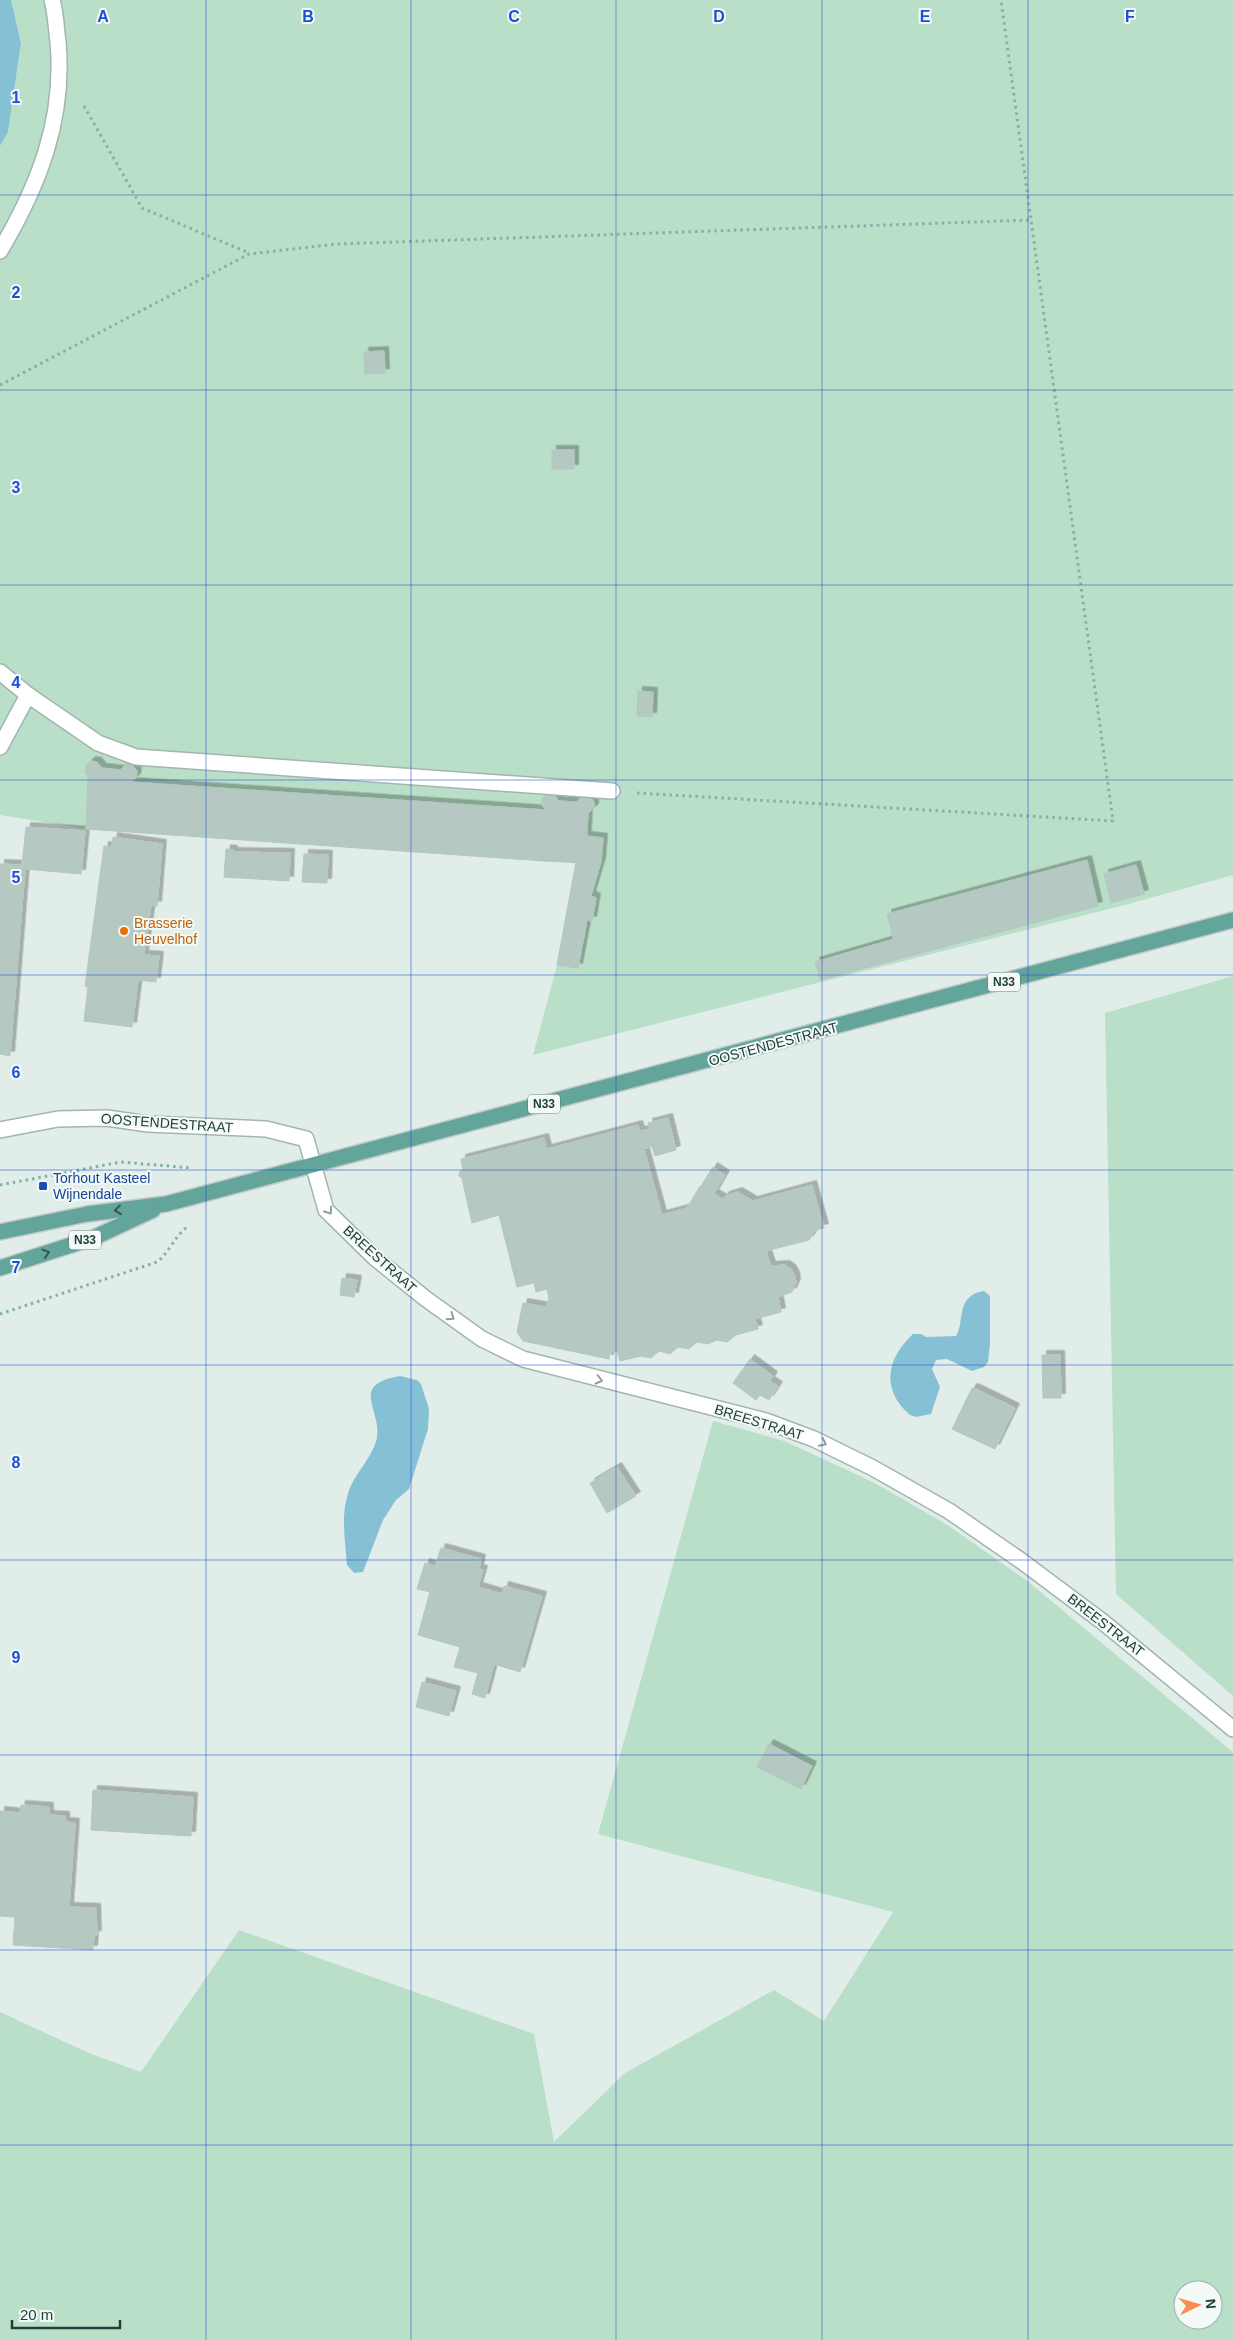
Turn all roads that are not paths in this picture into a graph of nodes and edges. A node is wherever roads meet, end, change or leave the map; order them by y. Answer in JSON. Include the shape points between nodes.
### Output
{"nodes":[{"id":1,"x":52,"y":0,"type":"edge"},
{"id":2,"x":0,"y":251,"type":"edge"},
{"id":3,"x":0,"y":672,"type":"edge"},
{"id":4,"x":28,"y":696,"type":"junction"},
{"id":5,"x":0,"y":747,"type":"edge"},
{"id":6,"x":612,"y":791,"type":"road end"},
{"id":7,"x":1233,"y":920,"type":"edge"},
{"id":8,"x":0,"y":1130,"type":"edge"},
{"id":9,"x":313,"y":1165,"type":"junction"},
{"id":10,"x":166,"y":1204,"type":"junction"},
{"id":11,"x":0,"y":1232,"type":"edge"},
{"id":12,"x":0,"y":1268,"type":"edge"},
{"id":13,"x":1233,"y":1729,"type":"edge"}],
"edges":[{"from":1,"to":2,"type":"street","via":[[60,62],[55,118],[40,173]]},
{"from":3,"to":4,"type":"street"},
{"from":4,"to":5,"type":"street"},
{"from":4,"to":6,"type":"street","via":[[98,743],[136,757]]},
{"from":7,"to":9,"type":"main road","name":"OOSTENDESTRAAT","number":"N33"},
{"from":8,"to":9,"type":"street","name":"OOSTENDESTRAAT","via":[[58,1119],[107,1118],[156,1125],[266,1129],[306,1139]]},
{"from":9,"to":10,"type":"main road","name":"OOSTENDESTRAAT","number":"N33"},
{"from":9,"to":13,"type":"street","name":"BREESTRAAT","one_way":true,"via":[[326,1210],[375,1258],[482,1339],[523,1359],[766,1421],[814,1439],[873,1468],[949,1511],[1020,1560],[1103,1622]]},
{"from":10,"to":11,"type":"main road","name":"OOSTENDESTRAAT","number":"N33","one_way":true,"via":[[87,1214]]},
{"from":12,"to":10,"type":"main road","name":"OOSTENDESTRAAT","number":"N33","one_way":true,"via":[[93,1238]]}]}
